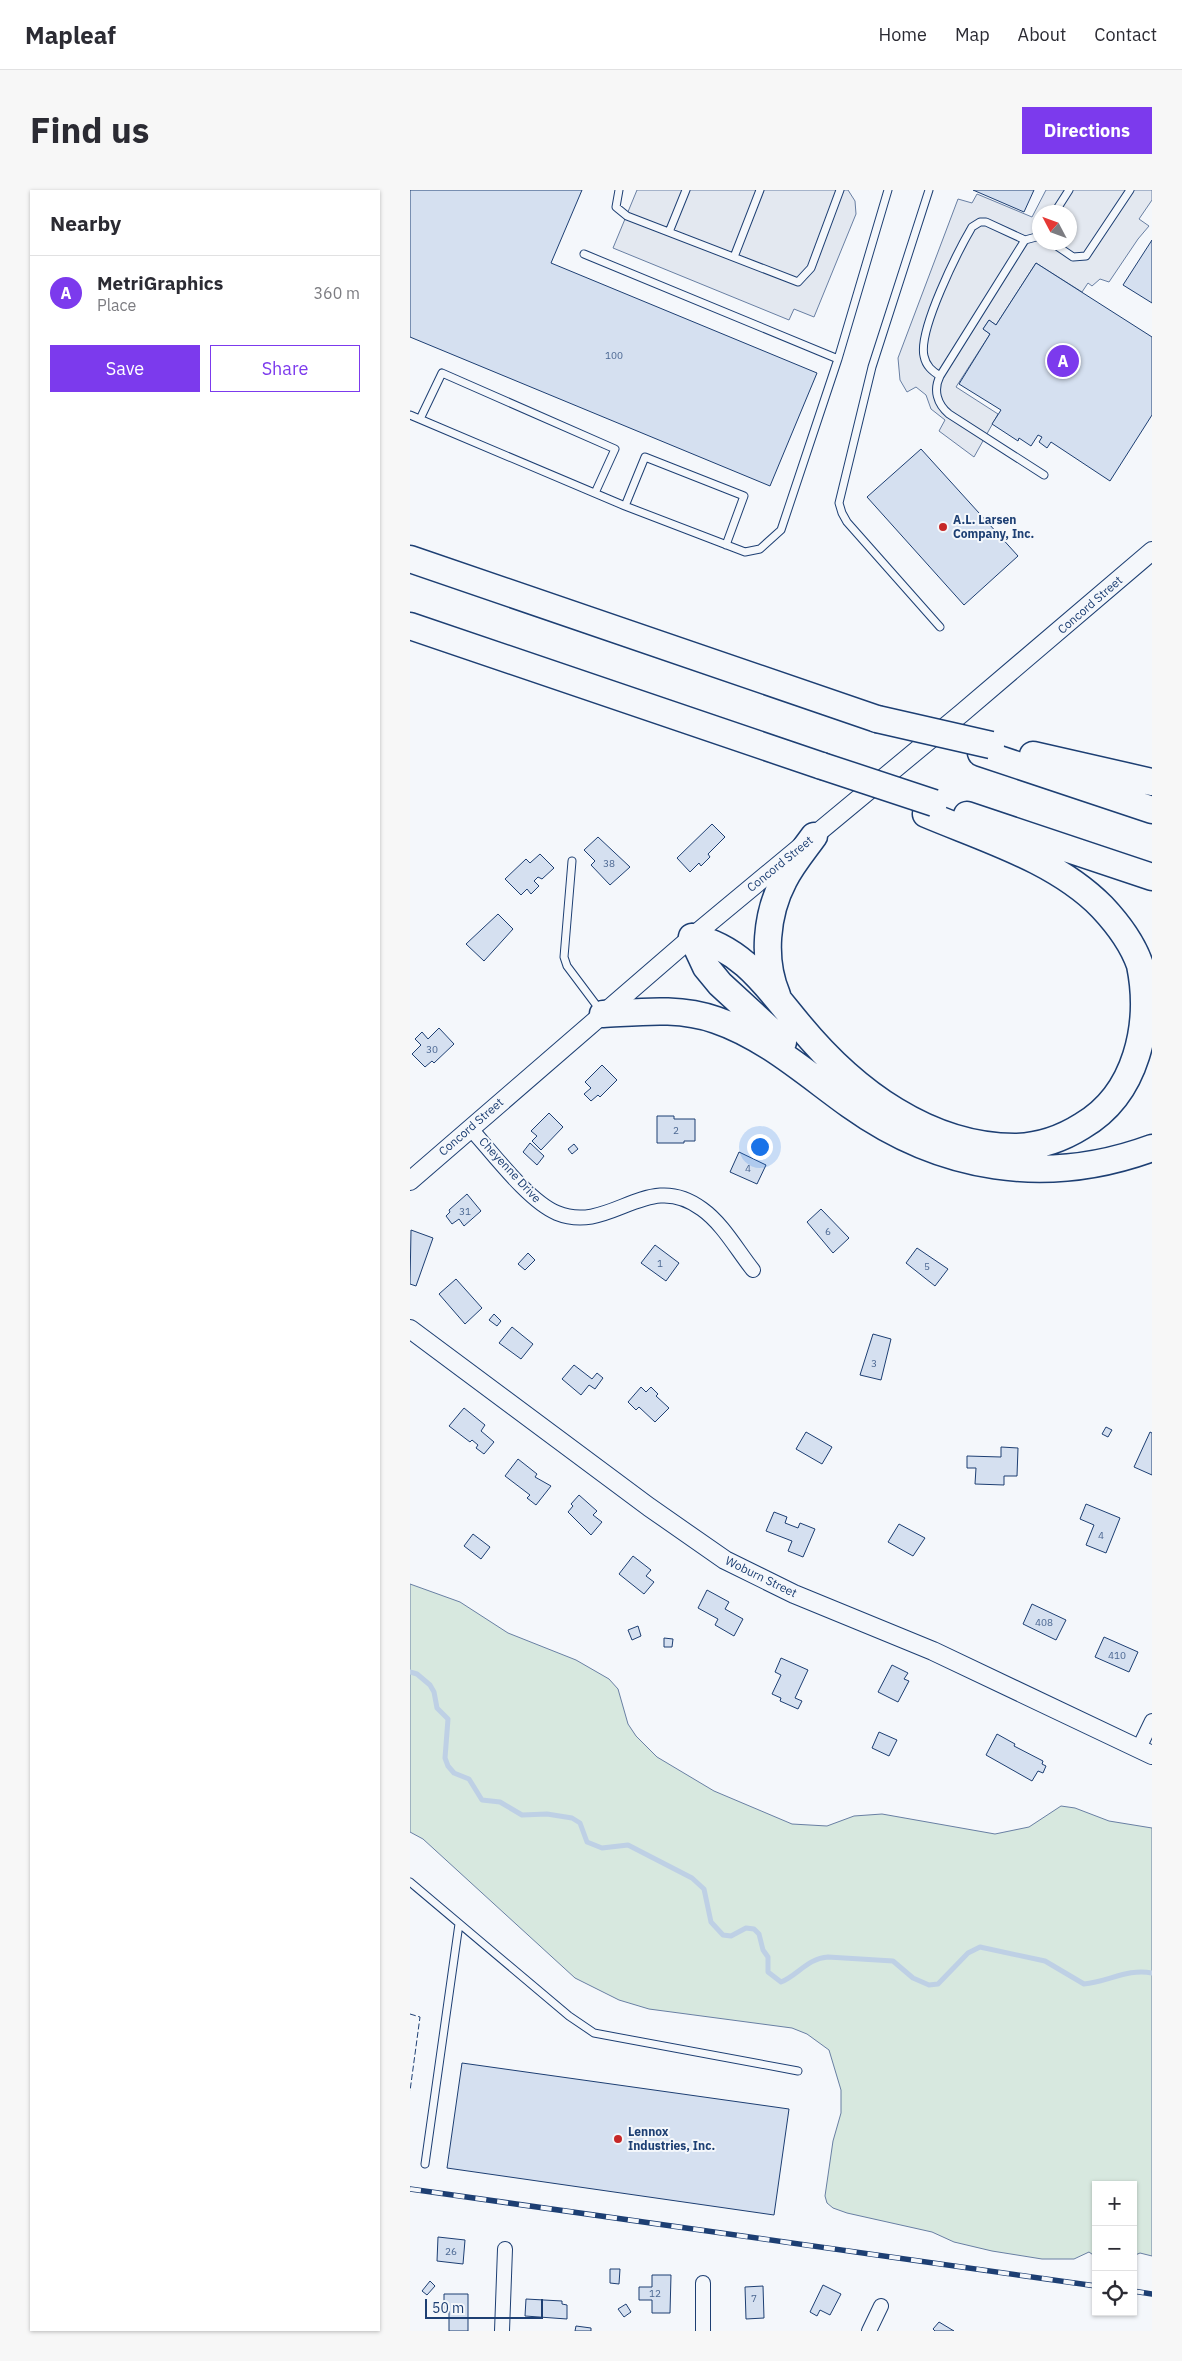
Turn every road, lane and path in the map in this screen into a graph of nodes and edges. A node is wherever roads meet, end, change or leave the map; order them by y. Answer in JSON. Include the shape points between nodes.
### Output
{"nodes":[{"id":1,"x":619,"y":190,"type":"edge"},
{"id":2,"x":686,"y":190,"type":"edge"},
{"id":3,"x":760,"y":190,"type":"edge"},
{"id":4,"x":840,"y":190,"type":"edge"},
{"id":5,"x":888,"y":190,"type":"edge"},
{"id":6,"x":929,"y":190,"type":"edge"},
{"id":7,"x":1069,"y":190,"type":"edge"},
{"id":8,"x":1130,"y":190,"type":"edge"},
{"id":9,"x":1059,"y":205,"type":"edge"},
{"id":10,"x":669,"y":232,"type":"junction"},
{"id":11,"x":1032,"y":238,"type":"edge"},
{"id":12,"x":1025,"y":240,"type":"junction"},
{"id":13,"x":1063,"y":250,"type":"edge"},
{"id":14,"x":584,"y":254,"type":"dead end"},
{"id":15,"x":734,"y":256,"type":"junction"},
{"id":16,"x":838,"y":359,"type":"junction"},
{"id":17,"x":940,"y":376,"type":"junction"},
{"id":18,"x":410,"y":415,"type":"edge"},
{"id":19,"x":420,"y":419,"type":"junction"},
{"id":20,"x":1044,"y":475,"type":"dead end"},
{"id":21,"x":595,"y":493,"type":"junction"},
{"id":22,"x":625,"y":506,"type":"junction"},
{"id":23,"x":726,"y":546,"type":"junction"},
{"id":24,"x":1152,"y":551,"type":"edge"},
{"id":25,"x":410,"y":559,"type":"edge"},
{"id":26,"x":410,"y":626,"type":"edge"},
{"id":27,"x":940,"y":627,"type":"dead end"},
{"id":28,"x":986,"y":749,"type":"junction"},
{"id":29,"x":1152,"y":782,"type":"edge"},
{"id":30,"x":930,"y":808,"type":"junction"},
{"id":31,"x":1152,"y":810,"type":"edge"},
{"id":32,"x":814,"y":836,"type":"junction"},
{"id":33,"x":572,"y":861,"type":"dead end"},
{"id":34,"x":1152,"y":877,"type":"edge"},
{"id":35,"x":692,"y":937,"type":"junction"},
{"id":36,"x":779,"y":998,"type":"junction"},
{"id":37,"x":603,"y":1014,"type":"junction"},
{"id":38,"x":833,"y":1091,"type":"junction"},
{"id":39,"x":470,"y":1128,"type":"junction"},
{"id":40,"x":1152,"y":1148,"type":"edge"},
{"id":41,"x":410,"y":1181,"type":"edge"},
{"id":42,"x":753,"y":1270,"type":"dead end"},
{"id":43,"x":410,"y":1329,"type":"edge"},
{"id":44,"x":1152,"y":1721,"type":"edge"},
{"id":45,"x":1146,"y":1752,"type":"edge"},
{"id":46,"x":410,"y":1882,"type":"edge"},
{"id":47,"x":459,"y":1924,"type":"junction"},
{"id":48,"x":798,"y":2071,"type":"dead end"},
{"id":49,"x":425,"y":2164,"type":"dead end"},
{"id":50,"x":505,"y":2249,"type":"dead end"},
{"id":51,"x":704,"y":2284,"type":"dead end"},
{"id":52,"x":881,"y":2306,"type":"dead end"},
{"id":53,"x":502,"y":2331,"type":"edge"},
{"id":54,"x":703,"y":2331,"type":"edge"},
{"id":55,"x":869,"y":2331,"type":"edge"}],
"edges":[{"from":1,"to":10,"type":"lane","via":[[616,207],[627,216]]},
{"from":2,"to":10,"type":"lane"},
{"from":3,"to":15,"type":"lane"},
{"from":4,"to":15,"type":"lane","via":[[811,268],[798,282]]},
{"from":5,"to":16,"type":"lane"},
{"from":6,"to":27,"type":"lane","via":[[872,367],[839,503],[847,522]]},
{"from":7,"to":9,"type":"lane"},
{"from":8,"to":13,"type":"lane","via":[[1086,256],[1073,257]]},
{"from":10,"to":15,"type":"lane"},
{"from":11,"to":12,"type":"lane"},
{"from":12,"to":17,"type":"lane"},
{"from":12,"to":17,"type":"lane","via":[[986,222],[972,227],[935,304],[924,340],[926,362]]},
{"from":14,"to":16,"type":"lane"},
{"from":16,"to":23,"type":"lane","via":[[781,530],[760,549],[745,552]]},
{"from":17,"to":20,"type":"lane","via":[[936,392],[945,411]]},
{"from":18,"to":19,"type":"lane"},
{"from":19,"to":21,"type":"lane"},
{"from":19,"to":21,"type":"lane","via":[[442,373],[615,450]]},
{"from":21,"to":22,"type":"lane"},
{"from":22,"to":23,"type":"lane"},
{"from":22,"to":23,"type":"lane","via":[[645,457],[744,496]]},
{"from":24,"to":32,"type":"street","name":"Concord Street"},
{"from":25,"to":28,"type":"highway","bridge":true,"via":[[877,719]]},
{"from":26,"to":30,"type":"highway","bridge":true,"via":[[822,766]]},
{"from":28,"to":29,"type":"highway"},
{"from":28,"to":31,"type":"highway"},
{"from":30,"to":34,"type":"highway"},
{"from":30,"to":36,"type":"highway","via":[[1061,876],[1085,892],[1124,932],[1143,974],[1148,1019],[1141,1055],[1118,1095],[1089,1122],[1050,1141],[1020,1147],[965,1139],[901,1114],[861,1087],[824,1053]]},
{"from":32,"to":35,"type":"street","name":"Concord Street"},
{"from":32,"to":36,"type":"highway","via":[[784,880],[771,915],[769,960]]},
{"from":33,"to":37,"type":"lane","via":[[564,957],[567,966]]},
{"from":35,"to":36,"type":"highway","via":[[727,950]]},
{"from":35,"to":37,"type":"street","name":"Concord Street"},
{"from":35,"to":38,"type":"highway","via":[[706,967],[720,984]]},
{"from":37,"to":38,"type":"highway","via":[[667,1011],[714,1019],[754,1037]]},
{"from":37,"to":39,"type":"street","name":"Concord Street"},
{"from":38,"to":40,"type":"highway","via":[[883,1126],[923,1146],[987,1165],[1027,1169],[1070,1168],[1122,1158]]},
{"from":39,"to":41,"type":"street","name":"Concord Street"},
{"from":39,"to":42,"type":"street","name":"Cheyenne Drive","via":[[548,1208],[567,1216],[588,1218],[608,1214],[647,1196],[680,1198],[709,1215]]},
{"from":43,"to":45,"type":"street","name":"Woburn Street","via":[[649,1508],[725,1560],[794,1594],[933,1651]]},
{"from":44,"to":45,"type":"street"},
{"from":46,"to":47,"type":"lane"},
{"from":47,"to":48,"type":"lane","via":[[594,2033]]},
{"from":47,"to":49,"type":"lane"},
{"from":50,"to":53,"type":"street"},
{"from":51,"to":54,"type":"street"},
{"from":52,"to":55,"type":"street"}]}
